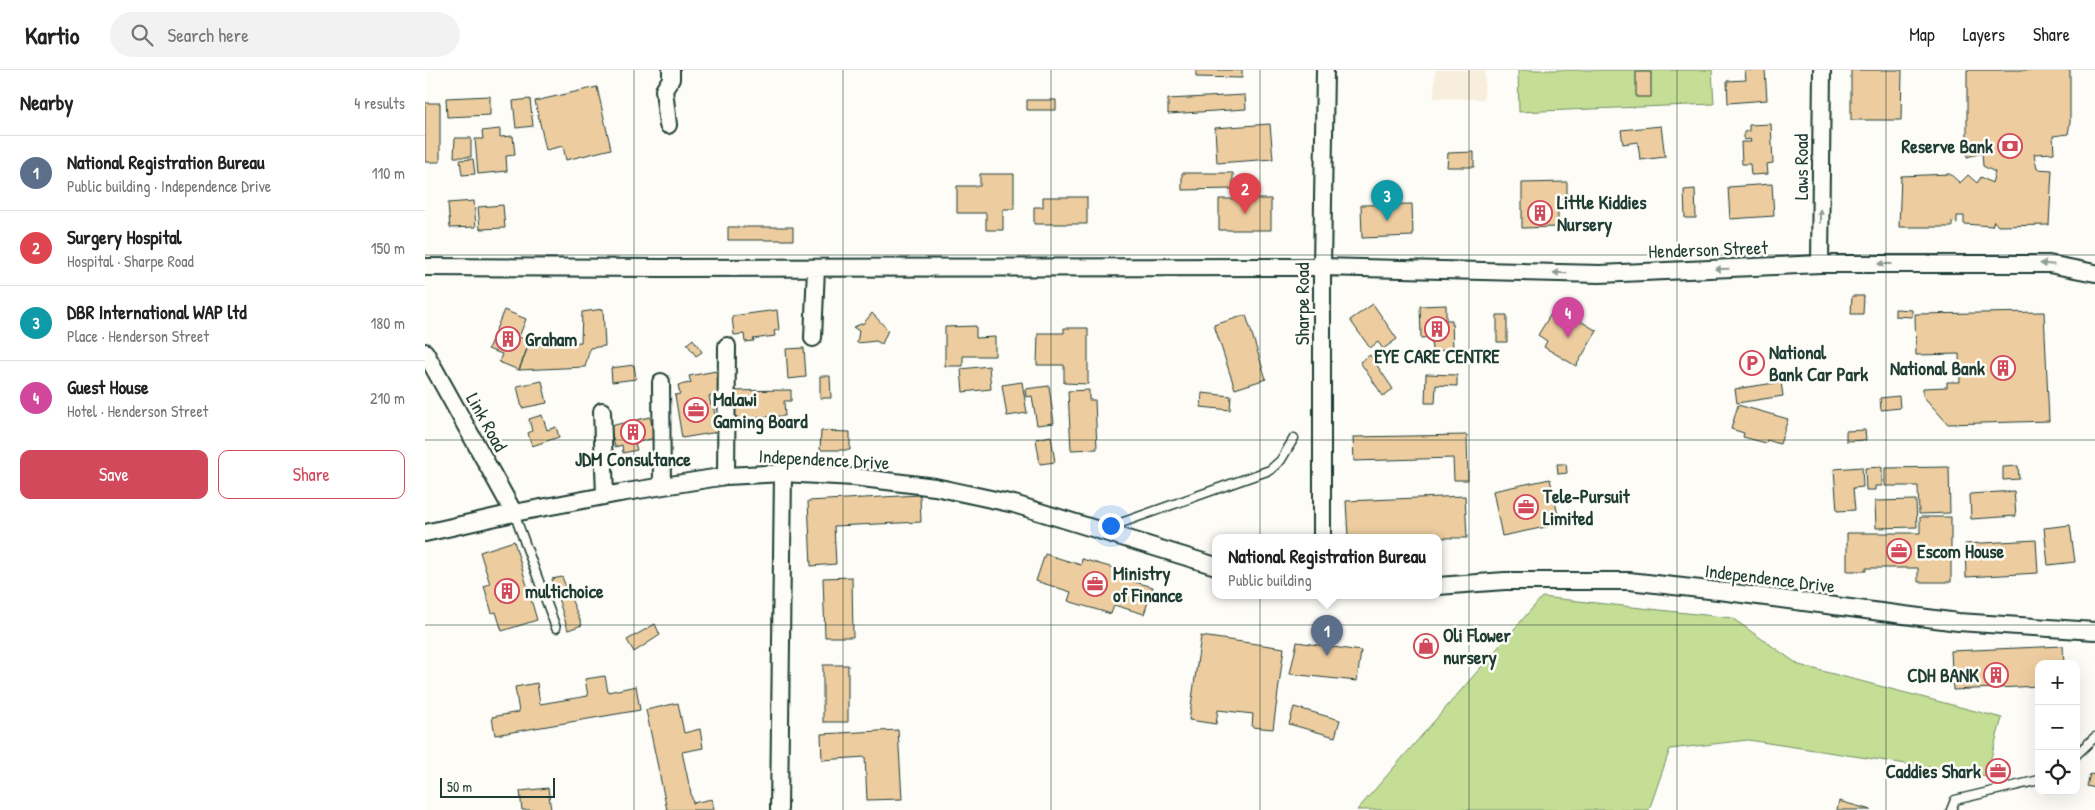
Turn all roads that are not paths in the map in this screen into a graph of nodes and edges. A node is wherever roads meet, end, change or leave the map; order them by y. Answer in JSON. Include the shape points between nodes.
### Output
{"nodes":[{"id":1,"x":671,"y":70,"type":"edge"},
{"id":2,"x":1325,"y":70,"type":"edge"},
{"id":3,"x":1821,"y":70,"type":"edge"},
{"id":4,"x":668,"y":126,"type":"dead end"},
{"id":5,"x":1820,"y":264,"type":"junction"},
{"id":6,"x":425,"y":266,"type":"edge"},
{"id":7,"x":1322,"y":267,"type":"junction"},
{"id":8,"x":816,"y":268,"type":"junction"},
{"id":9,"x":2095,"y":273,"type":"edge"},
{"id":10,"x":813,"y":338,"type":"dead end"},
{"id":11,"x":727,"y":346,"type":"dead end"},
{"id":12,"x":425,"y":352,"type":"edge"},
{"id":13,"x":661,"y":382,"type":"dead end"},
{"id":14,"x":602,"y":411,"type":"dead end"},
{"id":15,"x":1294,"y":438,"type":"dead end"},
{"id":16,"x":783,"y":473,"type":"junction"},
{"id":17,"x":726,"y":476,"type":"junction"},
{"id":18,"x":662,"y":486,"type":"junction"},
{"id":19,"x":605,"y":496,"type":"junction"},
{"id":20,"x":514,"y":512,"type":"junction"},
{"id":21,"x":1102,"y":530,"type":"junction"},
{"id":22,"x":425,"y":533,"type":"edge"},
{"id":23,"x":1322,"y":534,"type":"edge"},
{"id":24,"x":1212,"y":565,"type":"edge"},
{"id":25,"x":1442,"y":586,"type":"edge"},
{"id":26,"x":556,"y":628,"type":"dead end"},
{"id":27,"x":2095,"y":631,"type":"edge"},
{"id":28,"x":2095,"y":737,"type":"edge"},
{"id":29,"x":2080,"y":751,"type":"edge"},
{"id":30,"x":2035,"y":781,"type":"edge"},
{"id":31,"x":779,"y":810,"type":"edge"},
{"id":32,"x":1951,"y":810,"type":"edge"}],
"edges":[{"from":1,"to":4,"type":"street","via":[[671,79],[663,90]]},
{"from":2,"to":7,"type":"street","name":"Sharpe Road"},
{"from":5,"to":3,"type":"street","name":"Laws Road","one_way":true},
{"from":5,"to":7,"type":"street","name":"Henderson Street","one_way":true,"via":[[1600,274]]},
{"from":9,"to":5,"type":"street","name":"Henderson Street","one_way":true,"via":[[2049,264]]},
{"from":6,"to":8,"type":"street","name":"Henderson Street"},
{"from":7,"to":8,"type":"street","name":"Henderson Street"},
{"from":7,"to":23,"type":"street","name":"Sharpe Road"},
{"from":8,"to":10,"type":"street"},
{"from":11,"to":17,"type":"street"},
{"from":12,"to":20,"type":"street","name":"Link Road"},
{"from":13,"to":18,"type":"street"},
{"from":14,"to":19,"type":"street"},
{"from":15,"to":21,"type":"lane","via":[[1281,460],[1270,470]]},
{"from":16,"to":17,"type":"street","name":"Independence Drive"},
{"from":16,"to":21,"type":"street","name":"Independence Drive","via":[[854,477],[935,487],[1015,504]]},
{"from":16,"to":31,"type":"street"},
{"from":17,"to":18,"type":"street","name":"Independence Drive"},
{"from":18,"to":19,"type":"street","name":"Independence Drive"},
{"from":19,"to":20,"type":"street","name":"Independence Drive"},
{"from":20,"to":22,"type":"street","name":"Independence Drive"},
{"from":20,"to":26,"type":"lane"},
{"from":21,"to":24,"type":"street","name":"Independence Drive"},
{"from":25,"to":27,"type":"street","name":"Independence Drive","via":[[1505,581],[1629,581],[1958,622]]},
{"from":28,"to":29,"type":"lane"},
{"from":30,"to":32,"type":"lane","via":[[1955,800]]}]}
